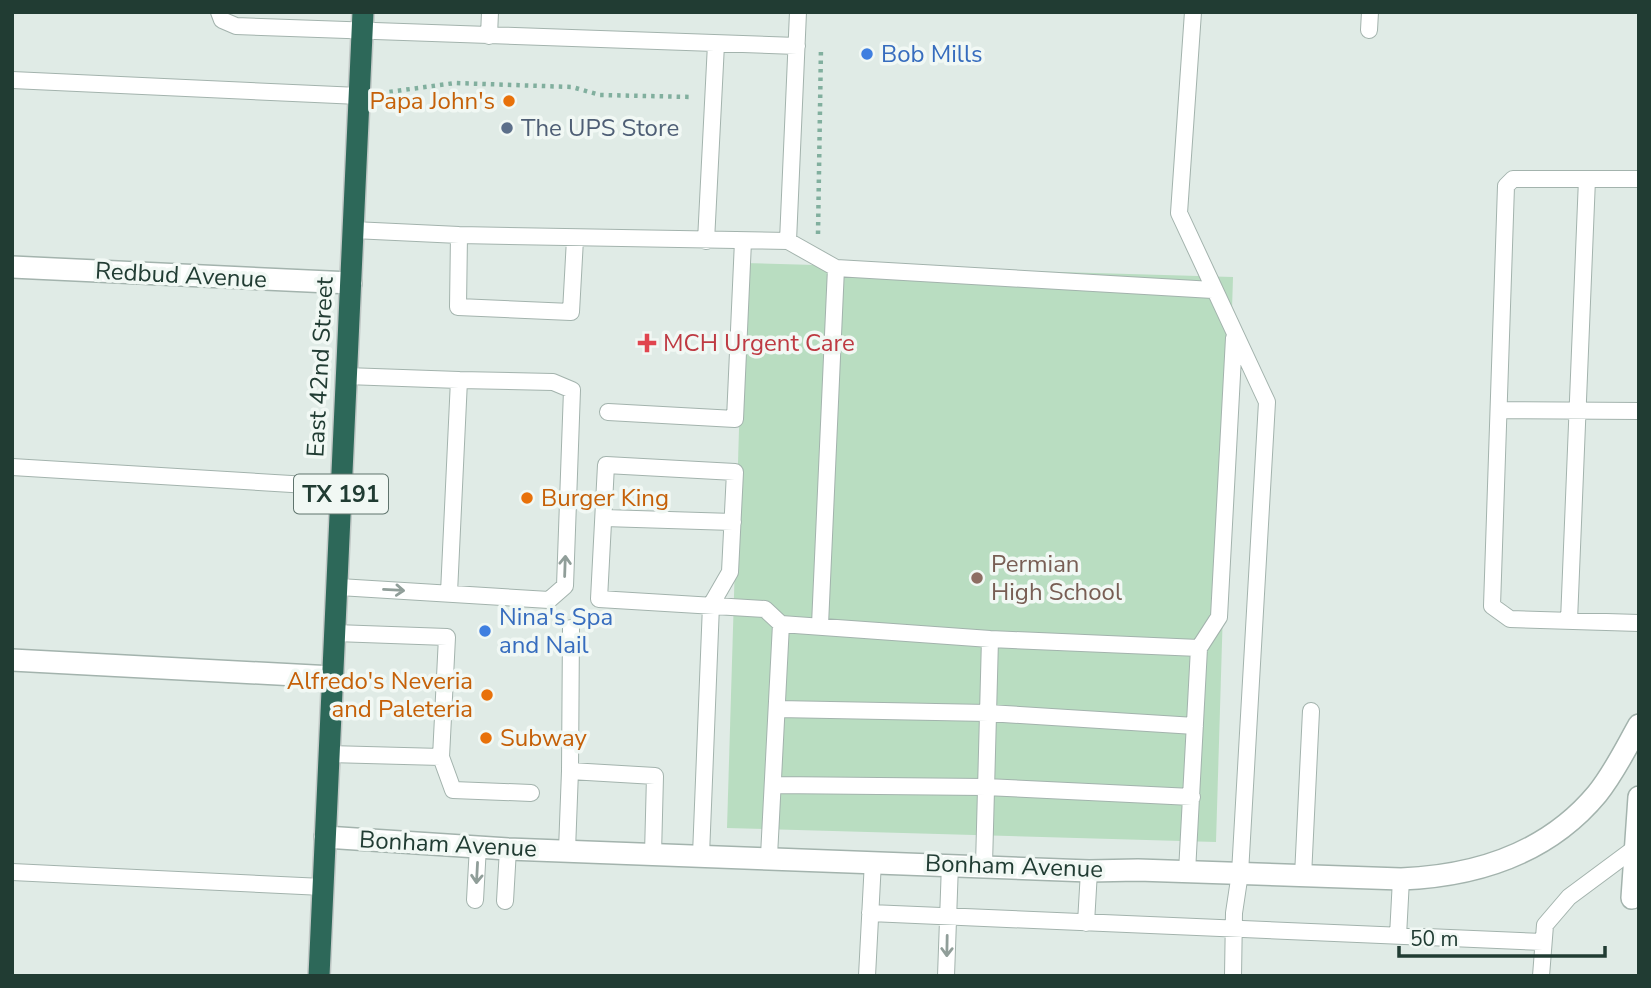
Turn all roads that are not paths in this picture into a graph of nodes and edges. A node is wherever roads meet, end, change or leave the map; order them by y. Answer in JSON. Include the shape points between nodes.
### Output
{"nodes":[{"id":1,"x":219,"y":12,"type":"edge"},
{"id":2,"x":490,"y":12,"type":"edge"},
{"id":3,"x":798,"y":12,"type":"edge"},
{"id":4,"x":1193,"y":12,"type":"edge"},
{"id":5,"x":1370,"y":12,"type":"edge"},
{"id":6,"x":362,"y":22,"type":"edge"},
{"id":7,"x":1369,"y":30,"type":"dead end"},
{"id":8,"x":489,"y":36,"type":"junction"},
{"id":9,"x":716,"y":44,"type":"junction"},
{"id":10,"x":797,"y":46,"type":"junction"},
{"id":11,"x":12,"y":80,"type":"edge"},
{"id":12,"x":359,"y":96,"type":"junction"},
{"id":13,"x":1587,"y":179,"type":"junction"},
{"id":14,"x":1639,"y":179,"type":"edge"},
{"id":15,"x":353,"y":230,"type":"junction"},
{"id":16,"x":459,"y":236,"type":"junction"},
{"id":17,"x":575,"y":239,"type":"junction"},
{"id":18,"x":743,"y":241,"type":"junction"},
{"id":19,"x":788,"y":241,"type":"junction"},
{"id":20,"x":706,"y":242,"type":"junction"},
{"id":21,"x":12,"y":267,"type":"edge"},
{"id":22,"x":836,"y":268,"type":"junction"},
{"id":23,"x":351,"y":284,"type":"junction"},
{"id":24,"x":1213,"y":290,"type":"junction"},
{"id":25,"x":1234,"y":334,"type":"junction"},
{"id":26,"x":346,"y":376,"type":"junction"},
{"id":27,"x":459,"y":380,"type":"junction"},
{"id":28,"x":1499,"y":410,"type":"junction"},
{"id":29,"x":1576,"y":411,"type":"junction"},
{"id":30,"x":1639,"y":411,"type":"edge"},
{"id":31,"x":608,"y":412,"type":"dead end"},
{"id":32,"x":12,"y":467,"type":"edge"},
{"id":33,"x":341,"y":487,"type":"junction"},
{"id":34,"x":604,"y":518,"type":"junction"},
{"id":35,"x":733,"y":522,"type":"junction"},
{"id":36,"x":338,"y":587,"type":"junction"},
{"id":37,"x":449,"y":593,"type":"junction"},
{"id":38,"x":712,"y":605,"type":"junction"},
{"id":39,"x":1569,"y":621,"type":"junction"},
{"id":40,"x":1639,"y":623,"type":"edge"},
{"id":41,"x":781,"y":624,"type":"junction"},
{"id":42,"x":820,"y":625,"type":"junction"},
{"id":43,"x":571,"y":628,"type":"dead end"},
{"id":44,"x":335,"y":633,"type":"junction"},
{"id":45,"x":990,"y":639,"type":"junction"},
{"id":46,"x":1199,"y":648,"type":"junction"},
{"id":47,"x":12,"y":660,"type":"edge"},
{"id":48,"x":333,"y":677,"type":"junction"},
{"id":49,"x":778,"y":709,"type":"junction"},
{"id":50,"x":1311,"y":711,"type":"dead end"},
{"id":51,"x":988,"y":713,"type":"junction"},
{"id":52,"x":1639,"y":724,"type":"edge"},
{"id":53,"x":1195,"y":726,"type":"junction"},
{"id":54,"x":329,"y":754,"type":"junction"},
{"id":55,"x":441,"y":757,"type":"junction"},
{"id":56,"x":570,"y":771,"type":"junction"},
{"id":57,"x":773,"y":785,"type":"junction"},
{"id":58,"x":985,"y":787,"type":"junction"},
{"id":59,"x":531,"y":793,"type":"dead end"},
{"id":60,"x":1192,"y":797,"type":"junction"},
{"id":61,"x":1639,"y":797,"type":"edge"},
{"id":62,"x":325,"y":837,"type":"junction"},
{"id":63,"x":478,"y":846,"type":"junction"},
{"id":64,"x":1636,"y":848,"type":"junction"},
{"id":65,"x":508,"y":849,"type":"junction"},
{"id":66,"x":567,"y":850,"type":"junction"},
{"id":67,"x":653,"y":854,"type":"junction"},
{"id":68,"x":701,"y":855,"type":"junction"},
{"id":69,"x":769,"y":856,"type":"junction"},
{"id":70,"x":873,"y":861,"type":"junction"},
{"id":71,"x":950,"y":864,"type":"junction"},
{"id":72,"x":984,"y":865,"type":"junction"},
{"id":73,"x":1088,"y":871,"type":"junction"},
{"id":74,"x":12,"y":872,"type":"edge"},
{"id":75,"x":1187,"y":872,"type":"junction"},
{"id":76,"x":1240,"y":873,"type":"junction"},
{"id":77,"x":1303,"y":876,"type":"junction"},
{"id":78,"x":1401,"y":880,"type":"junction"},
{"id":79,"x":323,"y":887,"type":"junction"},
{"id":80,"x":1635,"y":898,"type":"edge"},
{"id":81,"x":475,"y":900,"type":"dead end"},
{"id":82,"x":505,"y":901,"type":"dead end"},
{"id":83,"x":870,"y":913,"type":"junction"},
{"id":84,"x":947,"y":916,"type":"junction"},
{"id":85,"x":1086,"y":923,"type":"junction"},
{"id":86,"x":1234,"y":929,"type":"junction"},
{"id":87,"x":1398,"y":936,"type":"junction"},
{"id":88,"x":1543,"y":942,"type":"junction"},
{"id":89,"x":319,"y":976,"type":"edge"},
{"id":90,"x":867,"y":976,"type":"edge"},
{"id":91,"x":946,"y":976,"type":"edge"},
{"id":92,"x":1233,"y":976,"type":"edge"},
{"id":93,"x":1541,"y":976,"type":"edge"}],
"edges":[{"from":1,"to":6,"type":"lane","via":[[222,20],[236,26]]},
{"from":2,"to":8,"type":"lane"},
{"from":3,"to":10,"type":"lane"},
{"from":4,"to":24,"type":"lane","via":[[1179,213]]},
{"from":5,"to":7,"type":"lane"},
{"from":6,"to":8,"type":"lane"},
{"from":6,"to":12,"type":"highway","name":"East 42nd Street","number":"TX 191"},
{"from":8,"to":9,"type":"lane"},
{"from":9,"to":10,"type":"lane"},
{"from":9,"to":20,"type":"lane"},
{"from":10,"to":19,"type":"lane"},
{"from":11,"to":12,"type":"lane"},
{"from":12,"to":15,"type":"highway","name":"East 42nd Street","number":"TX 191"},
{"from":13,"to":14,"type":"lane"},
{"from":13,"to":28,"type":"lane","via":[[1513,179],[1506,186]]},
{"from":13,"to":29,"type":"lane"},
{"from":15,"to":16,"type":"lane"},
{"from":15,"to":23,"type":"highway","name":"East 42nd Street","number":"TX 191"},
{"from":16,"to":17,"type":"lane"},
{"from":16,"to":17,"type":"lane","via":[[458,307],[570,312]]},
{"from":17,"to":20,"type":"lane"},
{"from":18,"to":19,"type":"lane"},
{"from":18,"to":20,"type":"lane"},
{"from":18,"to":31,"type":"lane","via":[[735,419]]},
{"from":19,"to":22,"type":"lane"},
{"from":21,"to":23,"type":"street","name":"Redbud Avenue"},
{"from":22,"to":24,"type":"lane"},
{"from":22,"to":42,"type":"lane"},
{"from":23,"to":26,"type":"highway","name":"East 42nd Street","number":"TX 191"},
{"from":24,"to":25,"type":"lane"},
{"from":25,"to":46,"type":"lane","via":[[1219,617]]},
{"from":25,"to":76,"type":"lane","via":[[1266,402]]},
{"from":26,"to":27,"type":"lane"},
{"from":26,"to":33,"type":"highway","name":"East 42nd Street","number":"TX 191"},
{"from":27,"to":37,"type":"lane"},
{"from":37,"to":27,"type":"lane","one_way":true,"via":[[549,600],[565,586],[572,390],[553,382]]},
{"from":28,"to":29,"type":"lane"},
{"from":28,"to":39,"type":"lane","via":[[1493,606],[1510,619]]},
{"from":29,"to":30,"type":"lane"},
{"from":29,"to":39,"type":"lane"},
{"from":32,"to":33,"type":"lane"},
{"from":33,"to":36,"type":"highway","name":"East 42nd Street","number":"TX 191"},
{"from":34,"to":35,"type":"lane"},
{"from":34,"to":35,"type":"lane","via":[[607,465],[735,472]]},
{"from":34,"to":38,"type":"lane","via":[[598,599]]},
{"from":35,"to":38,"type":"lane","via":[[730,572]]},
{"from":36,"to":37,"type":"lane","one_way":true},
{"from":36,"to":44,"type":"highway","name":"East 42nd Street","number":"TX 191"},
{"from":38,"to":41,"type":"lane","via":[[765,610]]},
{"from":38,"to":68,"type":"lane"},
{"from":39,"to":40,"type":"lane"},
{"from":41,"to":42,"type":"lane"},
{"from":41,"to":49,"type":"lane"},
{"from":42,"to":45,"type":"lane"},
{"from":43,"to":56,"type":"lane"},
{"from":44,"to":48,"type":"highway","name":"East 42nd Street","number":"TX 191"},
{"from":44,"to":55,"type":"lane","via":[[447,637]]},
{"from":45,"to":46,"type":"lane"},
{"from":45,"to":51,"type":"lane"},
{"from":46,"to":53,"type":"lane"},
{"from":47,"to":48,"type":"street"},
{"from":48,"to":54,"type":"highway","name":"East 42nd Street","number":"TX 191"},
{"from":49,"to":51,"type":"lane"},
{"from":49,"to":57,"type":"lane"},
{"from":50,"to":77,"type":"lane"},
{"from":51,"to":53,"type":"lane"},
{"from":51,"to":58,"type":"lane"},
{"from":52,"to":78,"type":"street","name":"Bonham Avenue","via":[[1598,793],[1545,840],[1479,870]]},
{"from":53,"to":60,"type":"lane"},
{"from":54,"to":55,"type":"lane"},
{"from":54,"to":62,"type":"highway","name":"East 42nd Street","number":"TX 191"},
{"from":55,"to":59,"type":"lane","via":[[453,790]]},
{"from":56,"to":66,"type":"lane"},
{"from":56,"to":67,"type":"lane","via":[[655,776]]},
{"from":57,"to":58,"type":"lane"},
{"from":57,"to":69,"type":"lane"},
{"from":58,"to":60,"type":"lane"},
{"from":58,"to":72,"type":"lane"},
{"from":60,"to":75,"type":"lane"},
{"from":61,"to":64,"type":"street"},
{"from":62,"to":63,"type":"street","name":"Bonham Avenue"},
{"from":62,"to":79,"type":"highway","name":"East 42nd Street","number":"TX 191"},
{"from":63,"to":65,"type":"street","name":"Bonham Avenue"},
{"from":63,"to":81,"type":"lane","one_way":true},
{"from":64,"to":80,"type":"street"},
{"from":64,"to":88,"type":"lane","via":[[1569,897],[1545,925]]},
{"from":65,"to":66,"type":"street","name":"Bonham Avenue"},
{"from":65,"to":82,"type":"lane"},
{"from":66,"to":67,"type":"street","name":"Bonham Avenue"},
{"from":67,"to":68,"type":"street","name":"Bonham Avenue"},
{"from":68,"to":69,"type":"street","name":"Bonham Avenue"},
{"from":69,"to":70,"type":"street","name":"Bonham Avenue"},
{"from":70,"to":71,"type":"street","name":"Bonham Avenue"},
{"from":70,"to":83,"type":"lane"},
{"from":71,"to":72,"type":"street","name":"Bonham Avenue"},
{"from":71,"to":84,"type":"lane"},
{"from":72,"to":73,"type":"street","name":"Bonham Avenue"},
{"from":73,"to":75,"type":"street","name":"Bonham Avenue"},
{"from":73,"to":85,"type":"lane"},
{"from":74,"to":79,"type":"lane"},
{"from":75,"to":76,"type":"street","name":"Bonham Avenue"},
{"from":76,"to":77,"type":"street","name":"Bonham Avenue"},
{"from":76,"to":86,"type":"lane"},
{"from":77,"to":78,"type":"street","name":"Bonham Avenue"},
{"from":78,"to":87,"type":"lane"},
{"from":79,"to":89,"type":"highway","name":"East 42nd Street","number":"TX 191"},
{"from":83,"to":84,"type":"lane"},
{"from":83,"to":90,"type":"lane"},
{"from":84,"to":85,"type":"lane"},
{"from":84,"to":91,"type":"lane","one_way":true},
{"from":85,"to":86,"type":"lane"},
{"from":86,"to":87,"type":"lane"},
{"from":86,"to":92,"type":"lane"},
{"from":87,"to":88,"type":"lane"},
{"from":88,"to":93,"type":"lane"}]}
